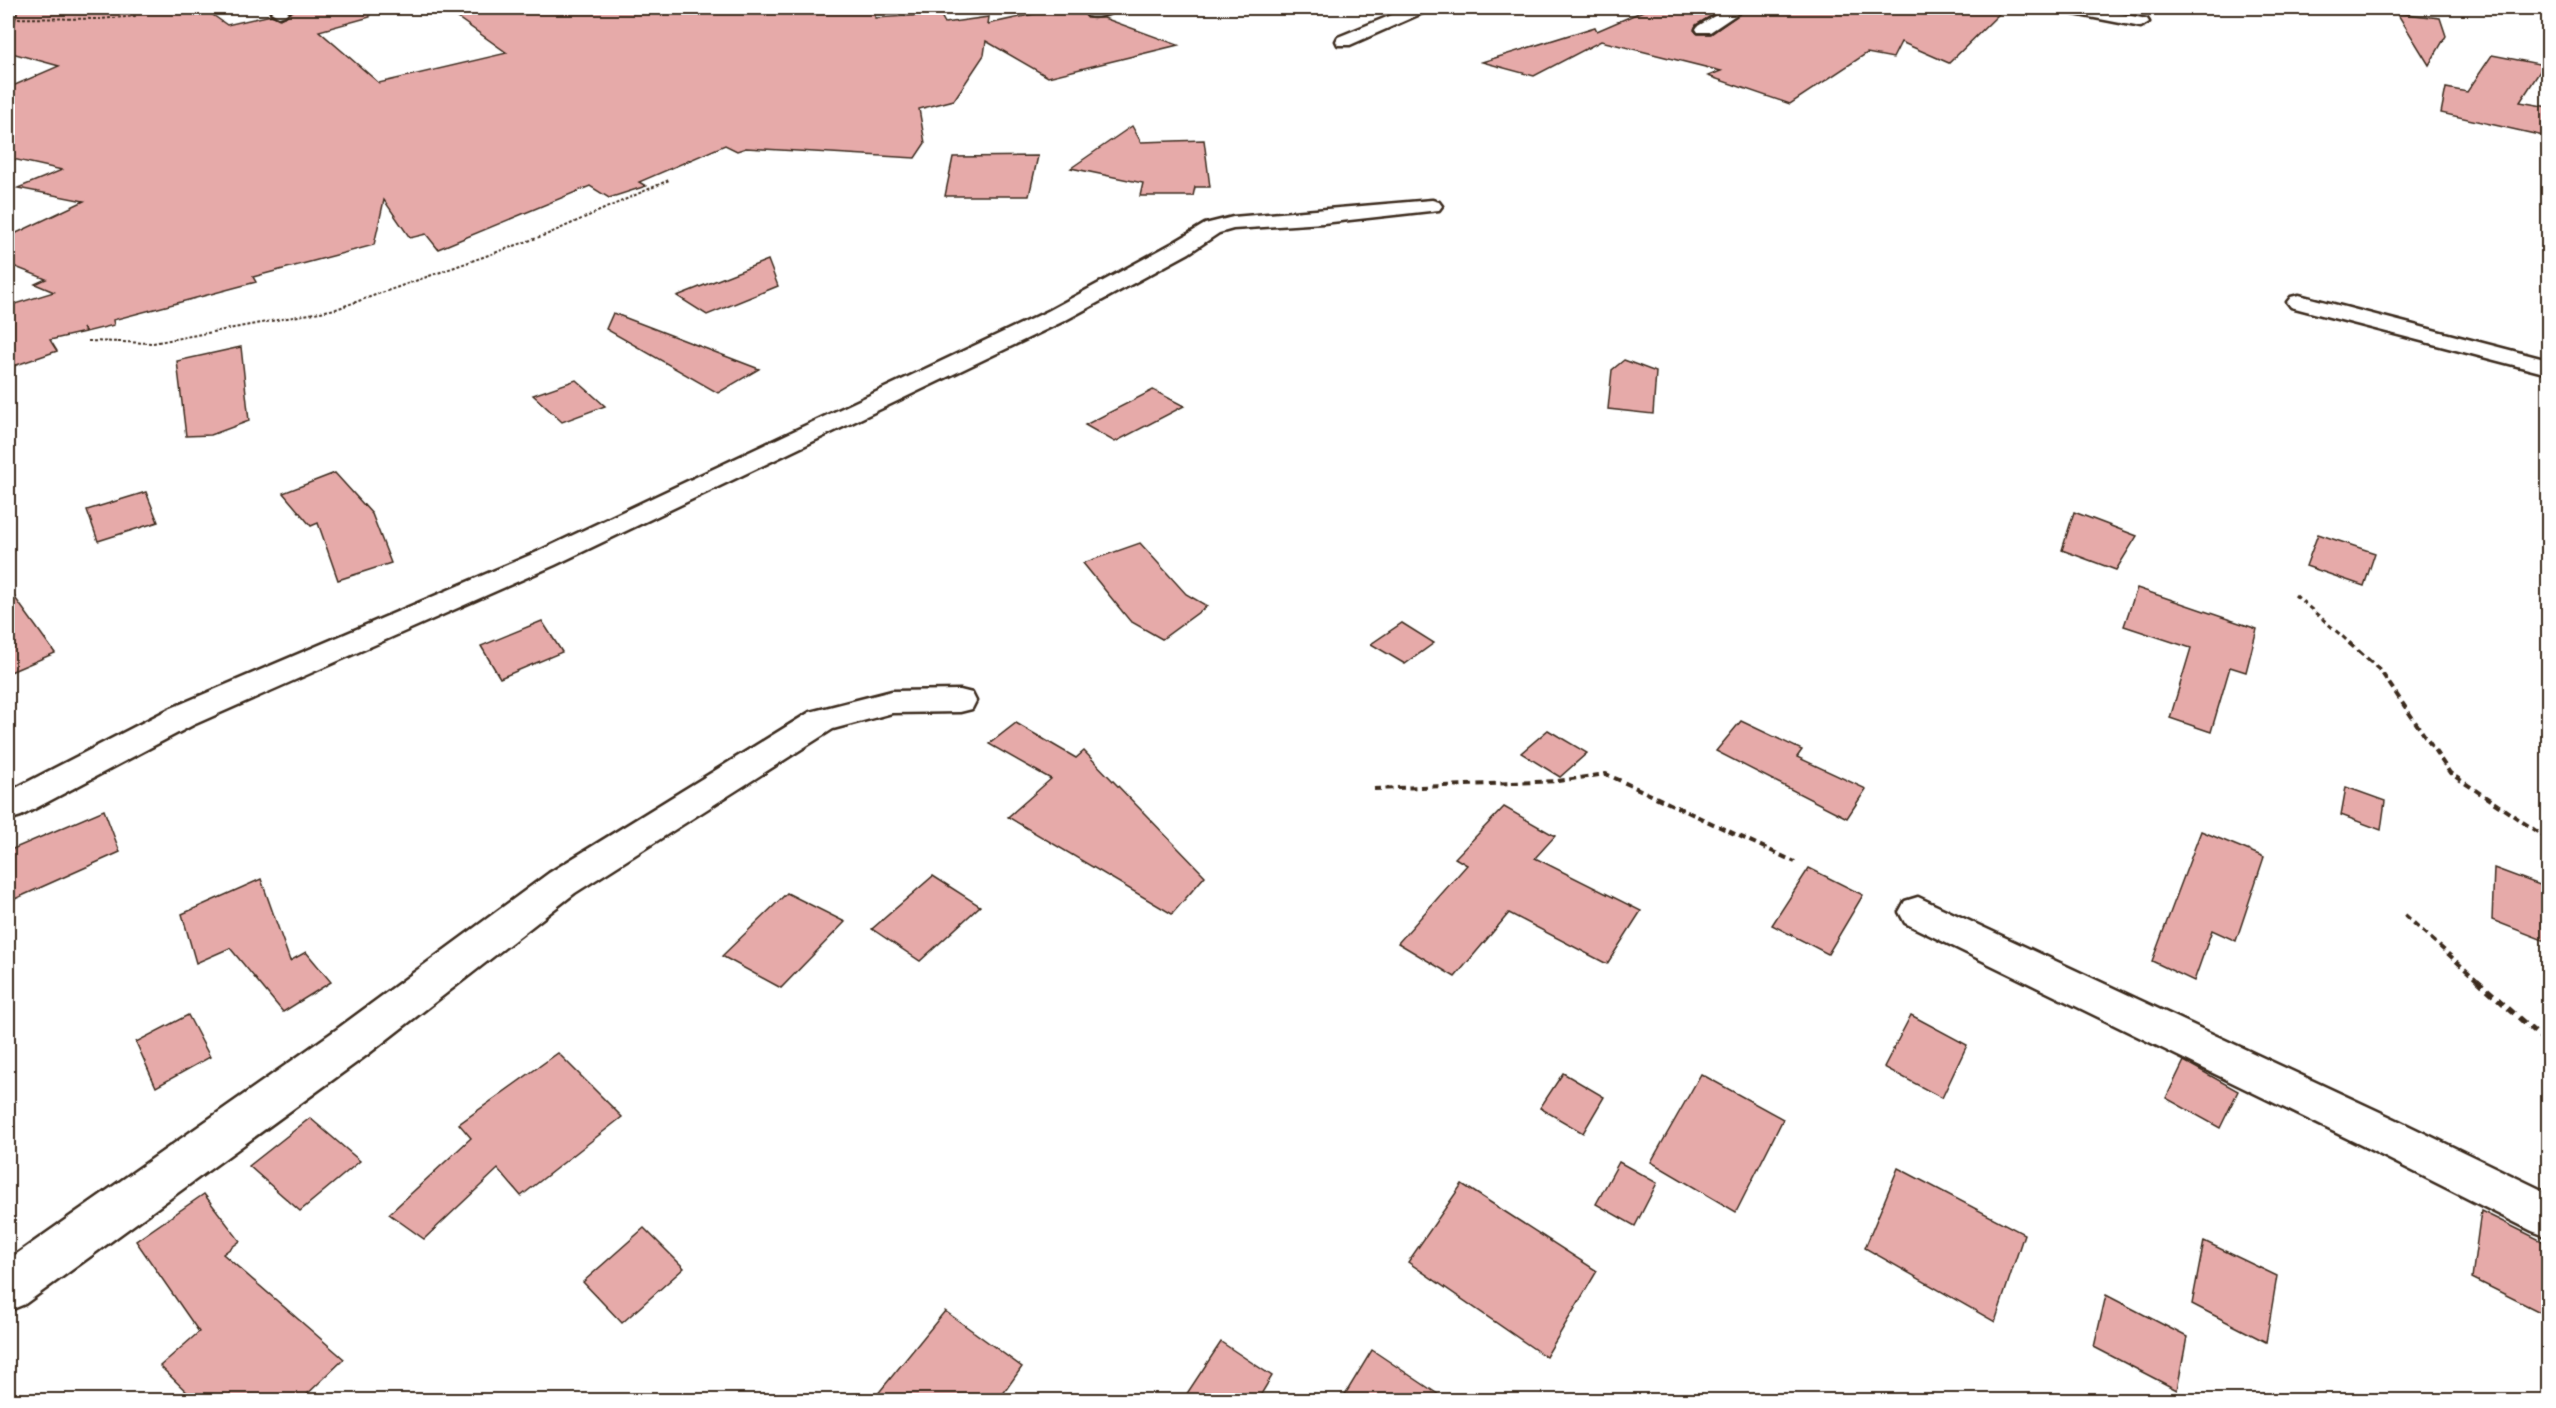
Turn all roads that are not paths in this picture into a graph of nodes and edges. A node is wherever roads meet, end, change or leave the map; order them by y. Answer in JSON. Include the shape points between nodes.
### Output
{"nodes":[{"id":1,"x":1421,"y":8,"type":"edge"},
{"id":2,"x":1738,"y":8,"type":"edge"},
{"id":3,"x":2069,"y":8,"type":"edge"},
{"id":4,"x":2141,"y":22,"type":"dead end"},
{"id":5,"x":1704,"y":29,"type":"dead end"},
{"id":6,"x":1344,"y":41,"type":"dead end"},
{"id":7,"x":1432,"y":206,"type":"dead end"},
{"id":8,"x":2299,"y":302,"type":"dead end"},
{"id":9,"x":2548,"y":368,"type":"edge"},
{"id":10,"x":960,"y":701,"type":"dead end"},
{"id":11,"x":8,"y":807,"type":"edge"},
{"id":12,"x":1918,"y":912,"type":"dead end"},
{"id":13,"x":2548,"y":1216,"type":"edge"},
{"id":14,"x":8,"y":1288,"type":"edge"}],
"edges":[{"from":1,"to":6,"type":"street"},
{"from":2,"to":5,"type":"street"},
{"from":3,"to":4,"type":"street"},
{"from":7,"to":11,"type":"street","via":[[1212,228],[1056,316],[545,559],[181,717]]},
{"from":8,"to":9,"type":"street"},
{"from":10,"to":14,"type":"street","via":[[892,702],[822,720],[803,731],[562,883],[352,1042]]},
{"from":12,"to":13,"type":"street"}]}
